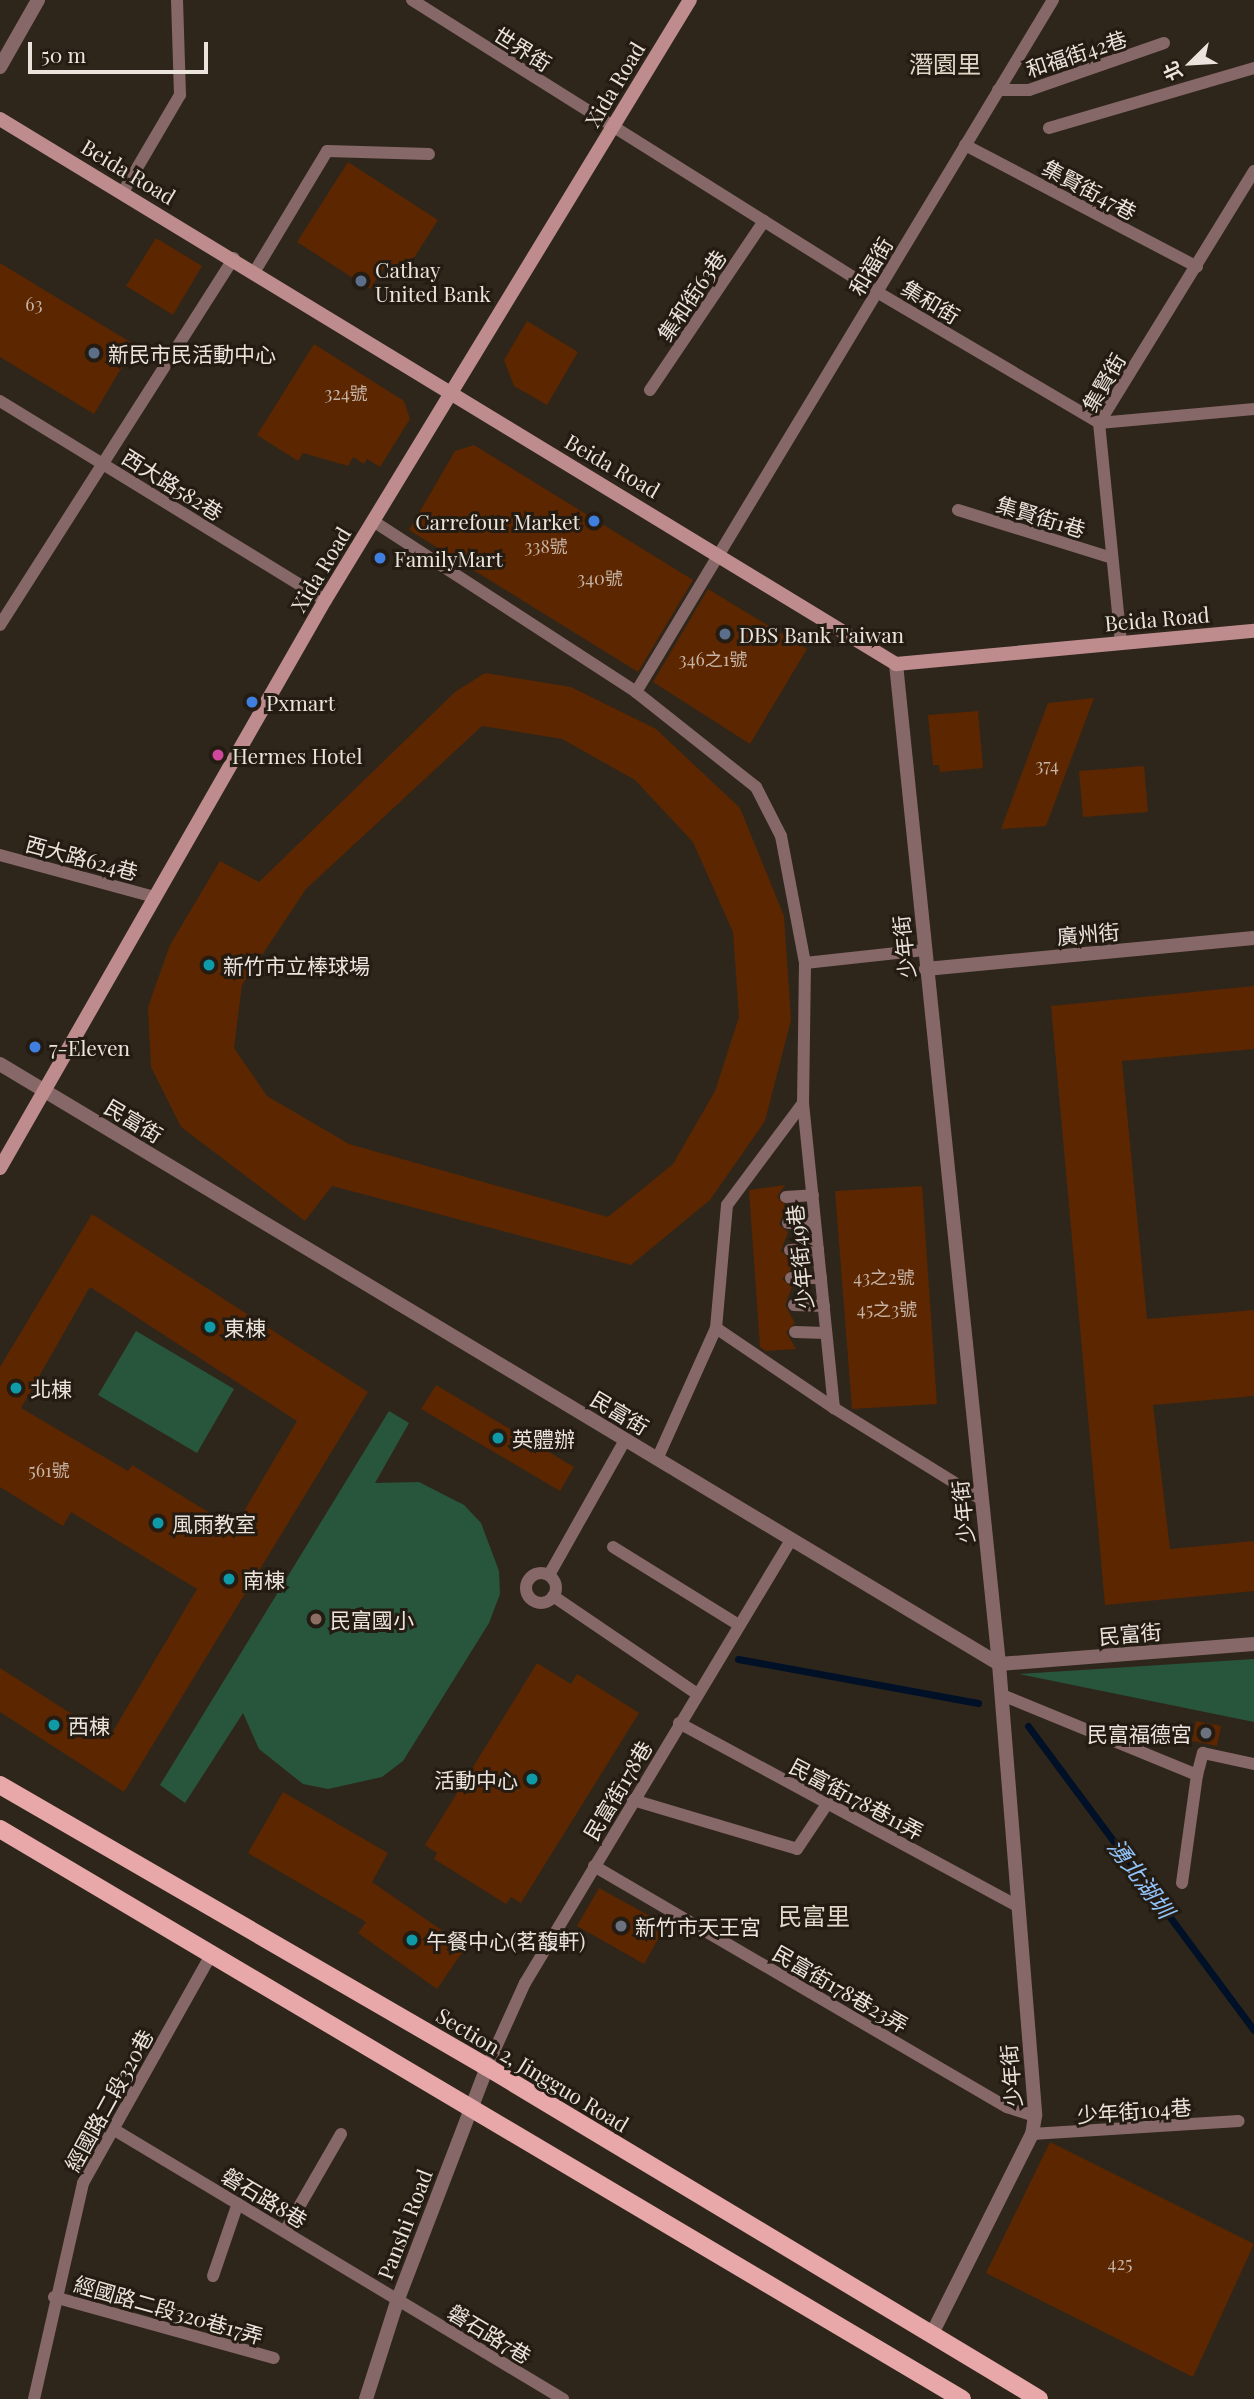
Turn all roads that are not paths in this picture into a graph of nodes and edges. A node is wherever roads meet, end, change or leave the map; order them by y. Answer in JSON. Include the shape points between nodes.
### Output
{"nodes":[{"id":1,"x":38,"y":0,"type":"edge"},
{"id":2,"x":177,"y":0,"type":"edge"},
{"id":3,"x":412,"y":0,"type":"edge"},
{"id":4,"x":690,"y":0,"type":"edge"},
{"id":5,"x":1053,"y":0,"type":"edge"},
{"id":6,"x":1164,"y":43,"type":"dead end"},
{"id":7,"x":0,"y":67,"type":"edge"},
{"id":8,"x":1254,"y":68,"type":"edge"},
{"id":9,"x":998,"y":90,"type":"junction"},
{"id":10,"x":0,"y":119,"type":"edge"},
{"id":11,"x":613,"y":128,"type":"junction"},
{"id":12,"x":1049,"y":128,"type":"dead end"},
{"id":13,"x":965,"y":145,"type":"junction"},
{"id":14,"x":429,"y":154,"type":"dead end"},
{"id":15,"x":1254,"y":171,"type":"edge"},
{"id":16,"x":123,"y":192,"type":"junction"},
{"id":17,"x":764,"y":221,"type":"junction"},
{"id":18,"x":234,"y":258,"type":"junction"},
{"id":19,"x":1196,"y":267,"type":"junction"},
{"id":20,"x":255,"y":271,"type":"junction"},
{"id":21,"x":877,"y":292,"type":"junction"},
{"id":22,"x":650,"y":390,"type":"dead end"},
{"id":23,"x":452,"y":394,"type":"junction"},
{"id":24,"x":0,"y":401,"type":"edge"},
{"id":25,"x":1254,"y":409,"type":"edge"},
{"id":26,"x":1099,"y":423,"type":"junction"},
{"id":27,"x":100,"y":462,"type":"junction"},
{"id":28,"x":958,"y":510,"type":"dead end"},
{"id":29,"x":373,"y":522,"type":"junction"},
{"id":30,"x":720,"y":552,"type":"junction"},
{"id":31,"x":1112,"y":558,"type":"junction"},
{"id":32,"x":325,"y":600,"type":"junction"},
{"id":33,"x":0,"y":625,"type":"edge"},
{"id":34,"x":1254,"y":631,"type":"edge"},
{"id":35,"x":1121,"y":643,"type":"junction"},
{"id":36,"x":897,"y":664,"type":"junction"},
{"id":37,"x":636,"y":692,"type":"junction"},
{"id":38,"x":0,"y":855,"type":"edge"},
{"id":39,"x":155,"y":897,"type":"junction"},
{"id":40,"x":1254,"y":938,"type":"edge"},
{"id":41,"x":924,"y":950,"type":"junction"},
{"id":42,"x":805,"y":964,"type":"junction"},
{"id":43,"x":926,"y":969,"type":"junction"},
{"id":44,"x":0,"y":1064,"type":"edge"},
{"id":45,"x":45,"y":1091,"type":"junction"},
{"id":46,"x":803,"y":1103,"type":"junction"},
{"id":47,"x":1,"y":1163,"type":"edge"},
{"id":48,"x":813,"y":1195,"type":"junction"},
{"id":49,"x":786,"y":1197,"type":"dead end"},
{"id":50,"x":788,"y":1223,"type":"dead end"},
{"id":51,"x":816,"y":1223,"type":"junction"},
{"id":52,"x":818,"y":1249,"type":"junction"},
{"id":53,"x":790,"y":1250,"type":"dead end"},
{"id":54,"x":791,"y":1278,"type":"dead end"},
{"id":55,"x":821,"y":1279,"type":"junction"},
{"id":56,"x":793,"y":1305,"type":"dead end"},
{"id":57,"x":824,"y":1306,"type":"junction"},
{"id":58,"x":716,"y":1328,"type":"junction"},
{"id":59,"x":795,"y":1332,"type":"dead end"},
{"id":60,"x":826,"y":1333,"type":"junction"},
{"id":61,"x":834,"y":1408,"type":"junction"},
{"id":62,"x":625,"y":1440,"type":"junction"},
{"id":63,"x":657,"y":1459,"type":"junction"},
{"id":64,"x":981,"y":1499,"type":"junction"},
{"id":65,"x":791,"y":1540,"type":"junction"},
{"id":66,"x":613,"y":1547,"type":"dead end"},
{"id":67,"x":549,"y":1575,"type":"junction"},
{"id":68,"x":553,"y":1596,"type":"junction"},
{"id":69,"x":739,"y":1625,"type":"junction"},
{"id":70,"x":1254,"y":1644,"type":"edge"},
{"id":71,"x":999,"y":1664,"type":"junction"},
{"id":72,"x":697,"y":1694,"type":"junction"},
{"id":73,"x":1002,"y":1695,"type":"junction"},
{"id":74,"x":679,"y":1723,"type":"junction"},
{"id":75,"x":1254,"y":1764,"type":"edge"},
{"id":76,"x":1197,"y":1775,"type":"junction"},
{"id":77,"x":0,"y":1785,"type":"edge"},
{"id":78,"x":633,"y":1800,"type":"junction"},
{"id":79,"x":827,"y":1804,"type":"junction"},
{"id":80,"x":0,"y":1829,"type":"edge"},
{"id":81,"x":593,"y":1866,"type":"junction"},
{"id":82,"x":1182,"y":1883,"type":"dead end"},
{"id":83,"x":1017,"y":1906,"type":"junction"},
{"id":84,"x":212,"y":1953,"type":"junction"},
{"id":85,"x":487,"y":2067,"type":"junction"},
{"id":86,"x":470,"y":2109,"type":"junction"},
{"id":87,"x":1035,"y":2116,"type":"junction"},
{"id":88,"x":1239,"y":2121,"type":"dead end"},
{"id":89,"x":113,"y":2129,"type":"junction"},
{"id":90,"x":341,"y":2134,"type":"dead end"},
{"id":91,"x":1032,"y":2134,"type":"junction"},
{"id":92,"x":237,"y":2203,"type":"junction"},
{"id":93,"x":285,"y":2231,"type":"junction"},
{"id":94,"x":213,"y":2276,"type":"dead end"},
{"id":95,"x":54,"y":2297,"type":"junction"},
{"id":96,"x":398,"y":2299,"type":"junction"},
{"id":97,"x":933,"y":2332,"type":"junction"},
{"id":98,"x":274,"y":2358,"type":"dead end"},
{"id":99,"x":34,"y":2399,"type":"edge"},
{"id":100,"x":366,"y":2399,"type":"edge"},
{"id":101,"x":563,"y":2399,"type":"edge"},
{"id":102,"x":962,"y":2399,"type":"edge"},
{"id":103,"x":1039,"y":2399,"type":"edge"}],
"edges":[{"from":1,"to":7,"type":"street"},
{"from":2,"to":16,"type":"lane","via":[[180,95]]},
{"from":3,"to":11,"type":"lane","name":"世界街"},
{"from":4,"to":11,"type":"street","name":"Xida Road"},
{"from":5,"to":9,"type":"lane","name":"和福街"},
{"from":6,"to":9,"type":"lane","name":"和福街42巷","via":[[1029,90]]},
{"from":8,"to":12,"type":"lane"},
{"from":9,"to":13,"type":"lane","name":"和福街"},
{"from":10,"to":16,"type":"street","name":"Beida Road"},
{"from":11,"to":17,"type":"lane","name":"集和街"},
{"from":11,"to":23,"type":"street","name":"Xida Road"},
{"from":13,"to":19,"type":"lane","name":"集賢街47巷"},
{"from":13,"to":21,"type":"lane","name":"和福街"},
{"from":14,"to":20,"type":"lane","via":[[327,151]]},
{"from":15,"to":19,"type":"lane","name":"集賢街"},
{"from":16,"to":18,"type":"street","name":"Beida Road"},
{"from":17,"to":21,"type":"lane","name":"集和街"},
{"from":17,"to":22,"type":"lane","name":"集和街63巷"},
{"from":18,"to":20,"type":"street","name":"Beida Road"},
{"from":18,"to":27,"type":"lane"},
{"from":19,"to":26,"type":"lane","name":"集賢街"},
{"from":20,"to":23,"type":"street","name":"Beida Road"},
{"from":21,"to":26,"type":"lane","name":"集和街"},
{"from":21,"to":30,"type":"lane","name":"和福街"},
{"from":23,"to":29,"type":"street","name":"Xida Road"},
{"from":23,"to":30,"type":"street","name":"Beida Road"},
{"from":24,"to":27,"type":"lane","name":"西大路582巷"},
{"from":25,"to":26,"type":"lane"},
{"from":26,"to":31,"type":"lane","name":"集賢街"},
{"from":27,"to":32,"type":"lane","name":"西大路582巷"},
{"from":27,"to":33,"type":"lane"},
{"from":28,"to":31,"type":"lane","name":"集賢街1巷"},
{"from":29,"to":32,"type":"street","name":"Xida Road"},
{"from":29,"to":37,"type":"lane","name":"少年街49巷"},
{"from":30,"to":36,"type":"street","name":"Beida Road"},
{"from":30,"to":37,"type":"lane","name":"和福街"},
{"from":31,"to":35,"type":"lane","name":"集賢街"},
{"from":32,"to":39,"type":"street","name":"Xida Road"},
{"from":34,"to":35,"type":"street","name":"Beida Road"},
{"from":35,"to":36,"type":"street","name":"Beida Road"},
{"from":36,"to":41,"type":"street","name":"少年街"},
{"from":37,"to":42,"type":"lane","name":"少年街49巷","via":[[756,787],[781,836]]},
{"from":38,"to":39,"type":"lane","name":"西大路624巷"},
{"from":39,"to":45,"type":"street","name":"Xida Road"},
{"from":40,"to":43,"type":"street","name":"廣州街"},
{"from":41,"to":42,"type":"lane"},
{"from":41,"to":43,"type":"street","name":"少年街"},
{"from":42,"to":46,"type":"lane","name":"少年街49巷"},
{"from":43,"to":64,"type":"street","name":"少年街"},
{"from":44,"to":45,"type":"street","name":"民富街"},
{"from":45,"to":47,"type":"street","name":"Xida Road"},
{"from":45,"to":62,"type":"street","name":"民富街"},
{"from":46,"to":48,"type":"lane","name":"少年街49巷"},
{"from":46,"to":58,"type":"lane","via":[[727,1205]]},
{"from":48,"to":49,"type":"lane"},
{"from":48,"to":51,"type":"lane","name":"少年街49巷"},
{"from":50,"to":51,"type":"lane"},
{"from":51,"to":52,"type":"lane","name":"少年街49巷"},
{"from":52,"to":53,"type":"lane"},
{"from":52,"to":55,"type":"lane","name":"少年街49巷"},
{"from":54,"to":55,"type":"lane"},
{"from":55,"to":57,"type":"lane","name":"少年街49巷"},
{"from":56,"to":57,"type":"lane"},
{"from":57,"to":60,"type":"lane","name":"少年街49巷"},
{"from":58,"to":61,"type":"lane"},
{"from":58,"to":63,"type":"lane"},
{"from":59,"to":60,"type":"lane"},
{"from":60,"to":61,"type":"lane","name":"少年街49巷"},
{"from":61,"to":64,"type":"lane"},
{"from":62,"to":63,"type":"street","name":"民富街"},
{"from":62,"to":67,"type":"lane"},
{"from":63,"to":65,"type":"street","name":"民富街"},
{"from":64,"to":71,"type":"street","name":"少年街"},
{"from":65,"to":69,"type":"lane","name":"民富街178巷"},
{"from":65,"to":71,"type":"street","name":"民富街"},
{"from":66,"to":69,"type":"lane"},
{"from":67,"to":68,"type":"lane","via":[[556,1586]]},
{"from":67,"to":68,"type":"lane","via":[[531,1576],[526,1590],[540,1603]]},
{"from":68,"to":72,"type":"lane"},
{"from":69,"to":72,"type":"lane","name":"民富街178巷"},
{"from":70,"to":71,"type":"street","name":"民富街"},
{"from":71,"to":73,"type":"street","name":"少年街"},
{"from":72,"to":74,"type":"lane","name":"民富街178巷"},
{"from":73,"to":76,"type":"lane"},
{"from":73,"to":83,"type":"street","name":"少年街"},
{"from":74,"to":78,"type":"lane","name":"民富街178巷"},
{"from":74,"to":79,"type":"lane","name":"民富街178巷11弄"},
{"from":75,"to":76,"type":"lane","via":[[1203,1753]]},
{"from":76,"to":82,"type":"lane"},
{"from":77,"to":85,"type":"main road","name":"Section 2, Jingguo Road"},
{"from":78,"to":79,"type":"lane","via":[[797,1849]]},
{"from":78,"to":81,"type":"lane","name":"民富街178巷"},
{"from":79,"to":83,"type":"lane","name":"民富街178巷11弄"},
{"from":80,"to":84,"type":"main road"},
{"from":81,"to":85,"type":"lane","name":"民富街178巷","via":[[525,1983]]},
{"from":81,"to":87,"type":"lane","name":"民富街178巷23弄","via":[[1007,2107]]},
{"from":83,"to":87,"type":"street","name":"少年街"},
{"from":84,"to":86,"type":"main road"},
{"from":84,"to":89,"type":"lane","name":"經國路二段320巷"},
{"from":85,"to":86,"type":"street","name":"Panshi Road"},
{"from":85,"to":97,"type":"main road","name":"Section 2, Jingguo Road"},
{"from":86,"to":96,"type":"street","name":"Panshi Road"},
{"from":86,"to":102,"type":"main road"},
{"from":87,"to":91,"type":"street","name":"少年街"},
{"from":88,"to":91,"type":"lane","name":"少年街104巷"},
{"from":89,"to":92,"type":"lane","name":"磐石路8巷"},
{"from":89,"to":95,"type":"lane","name":"經國路二段320巷","via":[[83,2183]]},
{"from":90,"to":93,"type":"lane"},
{"from":91,"to":97,"type":"street","name":"少年街"},
{"from":92,"to":93,"type":"lane","name":"磐石路8巷"},
{"from":92,"to":94,"type":"lane"},
{"from":93,"to":96,"type":"lane","name":"磐石路8巷"},
{"from":95,"to":98,"type":"lane","name":"經國路二段320巷17弄"},
{"from":95,"to":99,"type":"lane","name":"經國路二段320巷"},
{"from":96,"to":100,"type":"street","name":"Panshi Road"},
{"from":96,"to":101,"type":"lane","name":"磐石路7巷"},
{"from":97,"to":103,"type":"main road","name":"Section 2, Jingguo Road"}]}
